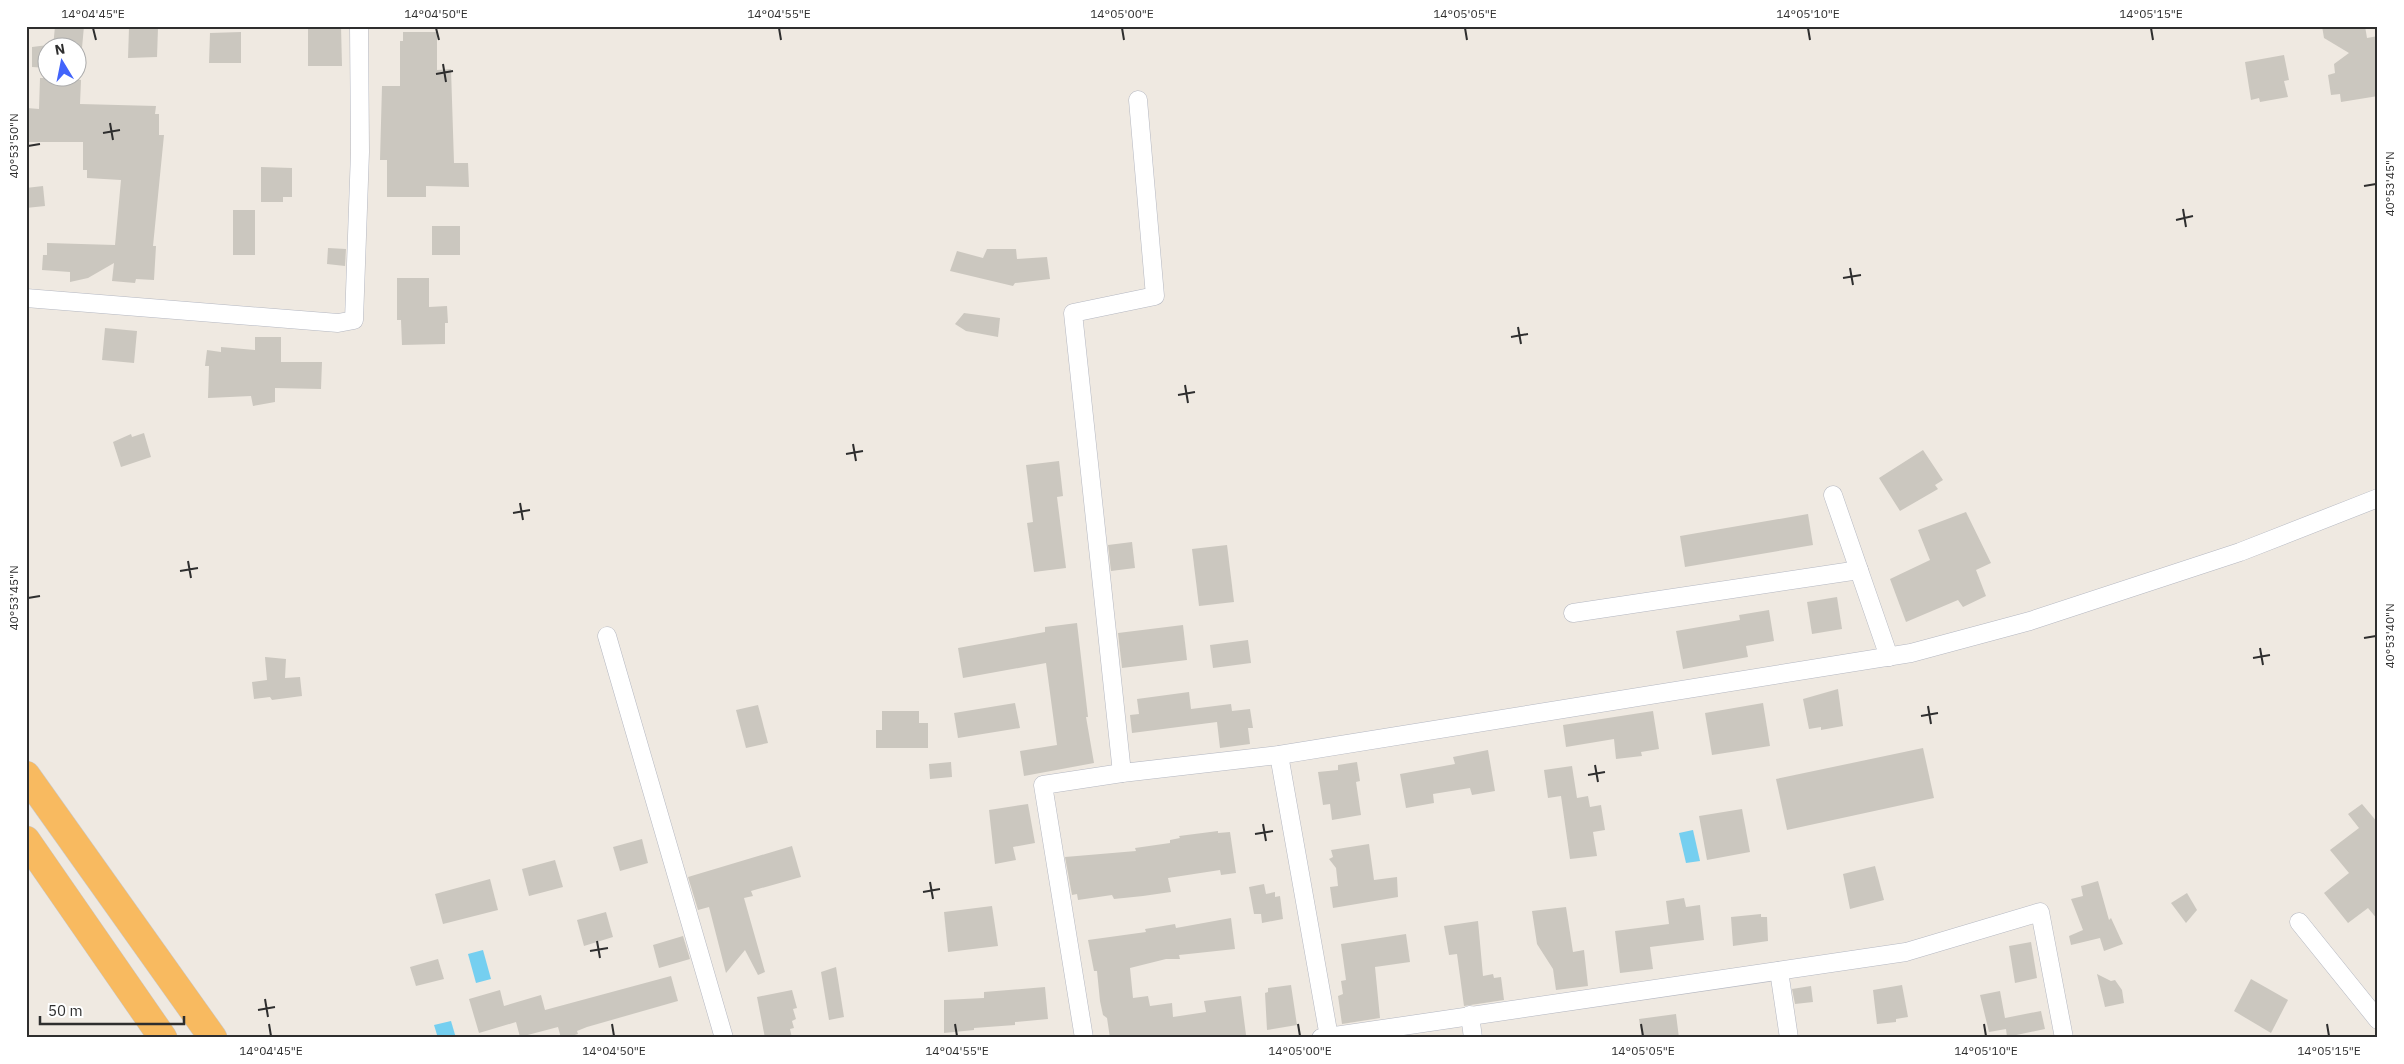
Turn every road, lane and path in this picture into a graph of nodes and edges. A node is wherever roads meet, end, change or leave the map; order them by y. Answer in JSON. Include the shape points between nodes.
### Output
{"nodes":[{"id":1,"x":359,"y":26,"type":"edge"},
{"id":2,"x":1138,"y":100,"type":"dead end"},
{"id":3,"x":26,"y":298,"type":"edge"},
{"id":4,"x":1833,"y":494,"type":"dead end"},
{"id":5,"x":2378,"y":498,"type":"edge"},
{"id":6,"x":1859,"y":570,"type":"junction"},
{"id":7,"x":1573,"y":613,"type":"dead end"},
{"id":8,"x":607,"y":636,"type":"dead end"},
{"id":9,"x":1889,"y":657,"type":"junction"},
{"id":10,"x":1279,"y":755,"type":"junction"},
{"id":11,"x":1122,"y":772,"type":"junction"},
{"id":12,"x":26,"y":775,"type":"edge"},
{"id":13,"x":26,"y":840,"type":"edge"},
{"id":14,"x":2299,"y":922,"type":"dead end"},
{"id":15,"x":1778,"y":971,"type":"junction"},
{"id":16,"x":1470,"y":1015,"type":"junction"},
{"id":17,"x":2378,"y":1020,"type":"edge"},
{"id":18,"x":1325,"y":1037,"type":"edge"},
{"id":19,"x":163,"y":1038,"type":"edge"},
{"id":20,"x":213,"y":1038,"type":"edge"},
{"id":21,"x":724,"y":1038,"type":"edge"},
{"id":22,"x":1084,"y":1038,"type":"edge"},
{"id":23,"x":1473,"y":1038,"type":"edge"},
{"id":24,"x":1789,"y":1038,"type":"edge"},
{"id":25,"x":2064,"y":1038,"type":"edge"}],
"edges":[{"from":1,"to":3,"type":"street","via":[[360,152],[354,320],[338,323]]},
{"from":2,"to":11,"type":"street","via":[[1155,296],[1073,312]]},
{"from":4,"to":6,"type":"street"},
{"from":5,"to":9,"type":"street","via":[[2240,552],[2030,621]]},
{"from":6,"to":7,"type":"street"},
{"from":6,"to":9,"type":"street"},
{"from":8,"to":21,"type":"street"},
{"from":9,"to":10,"type":"street"},
{"from":10,"to":11,"type":"street"},
{"from":10,"to":18,"type":"street"},
{"from":11,"to":22,"type":"street","via":[[1043,786]]},
{"from":12,"to":20,"type":"highway"},
{"from":13,"to":19,"type":"highway"},
{"from":14,"to":17,"type":"street"},
{"from":15,"to":16,"type":"street"},
{"from":15,"to":24,"type":"street"},
{"from":15,"to":25,"type":"street","via":[[1906,952],[2040,912]]},
{"from":16,"to":18,"type":"street"},
{"from":16,"to":23,"type":"street"}]}
